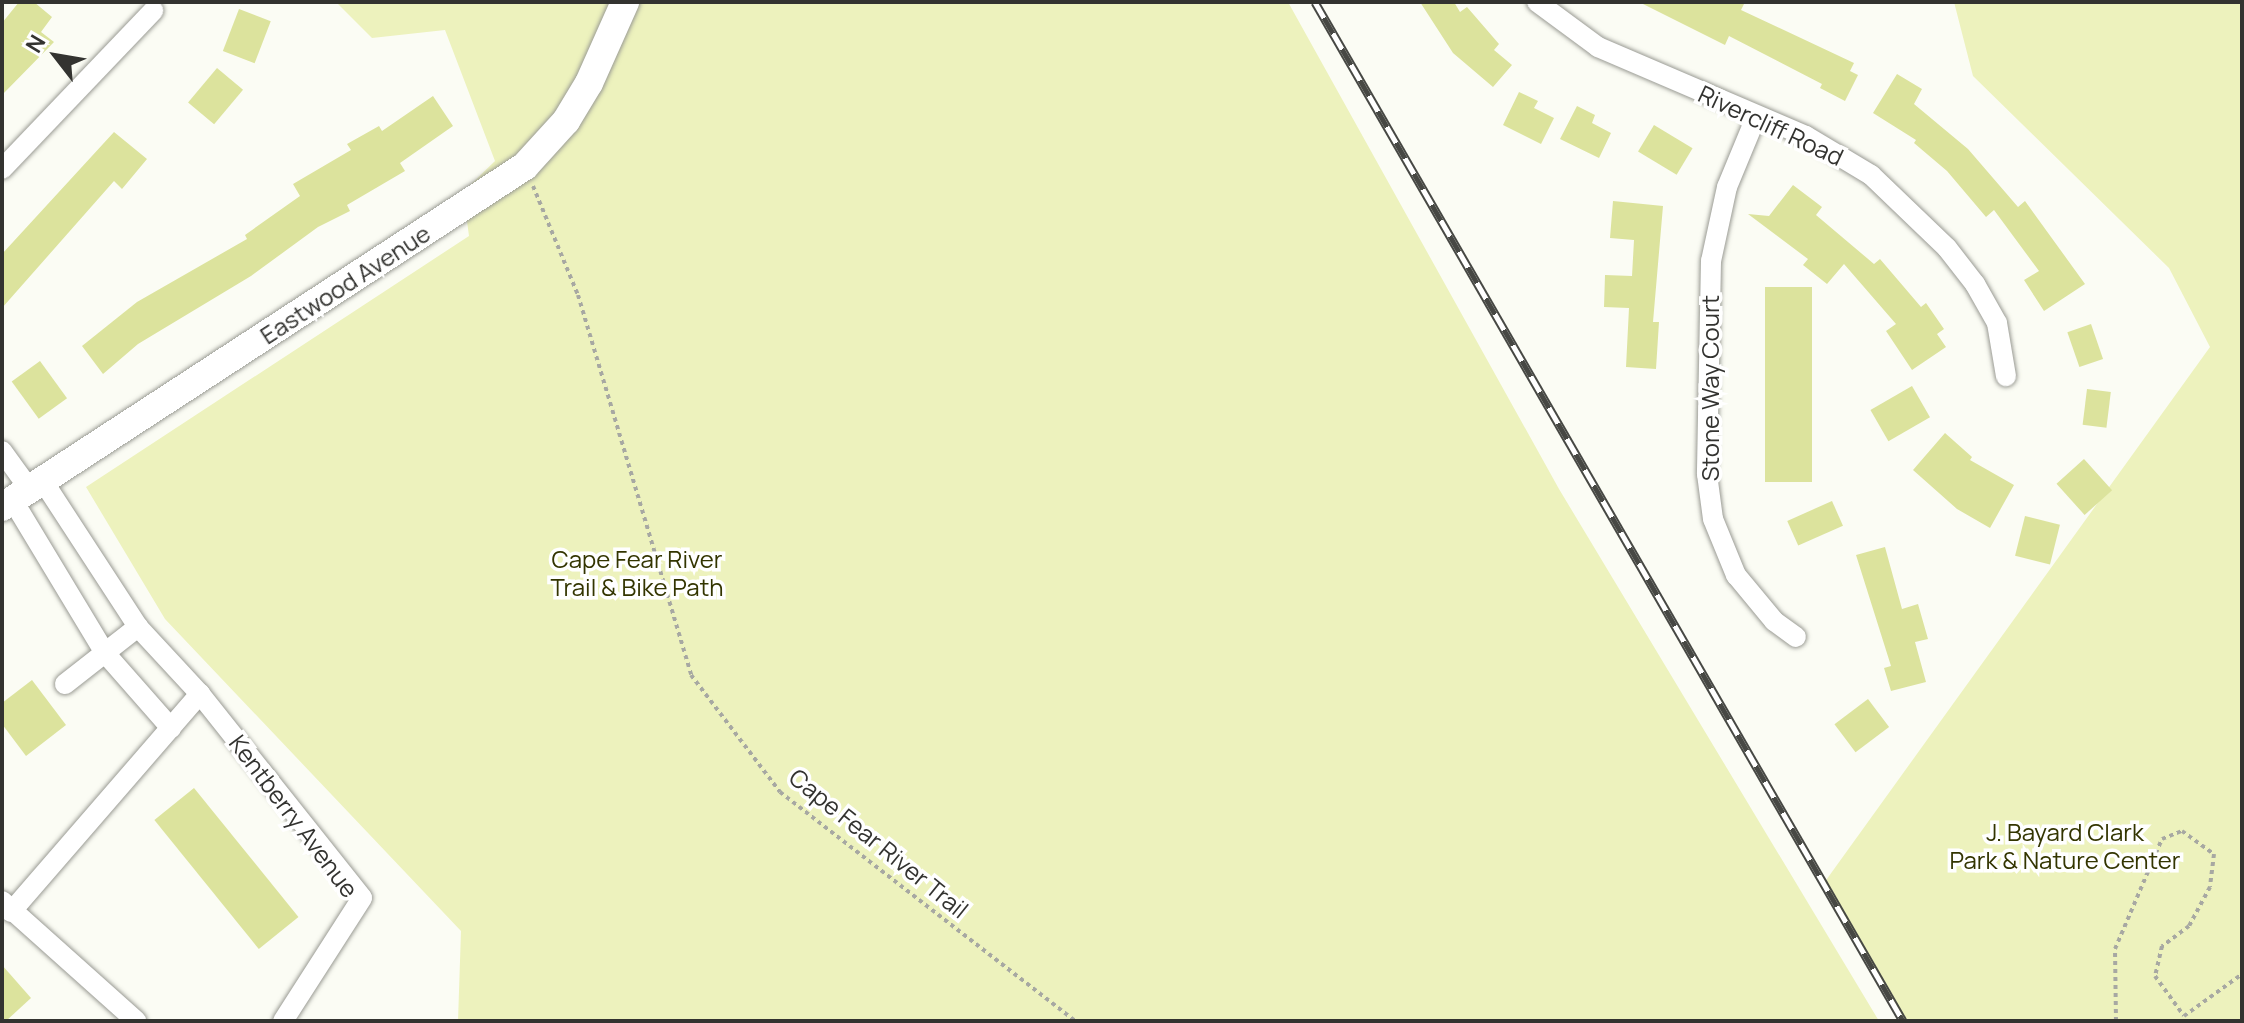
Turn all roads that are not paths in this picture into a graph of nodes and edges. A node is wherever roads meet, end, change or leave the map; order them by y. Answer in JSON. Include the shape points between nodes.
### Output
{"nodes":[{"id":1,"x":625,"y":2,"type":"edge"},
{"id":2,"x":1537,"y":2,"type":"edge"},
{"id":3,"x":153,"y":11,"type":"dead end"},
{"id":4,"x":1756,"y":117,"type":"junction"},
{"id":5,"x":2,"y":169,"type":"edge"},
{"id":6,"x":2006,"y":376,"type":"dead end"},
{"id":7,"x":2,"y":451,"type":"edge"},
{"id":8,"x":21,"y":493,"type":"edge"},
{"id":9,"x":138,"y":627,"type":"junction"},
{"id":10,"x":1796,"y":637,"type":"dead end"},
{"id":11,"x":105,"y":653,"type":"junction"},
{"id":12,"x":65,"y":684,"type":"dead end"},
{"id":13,"x":200,"y":694,"type":"junction"},
{"id":14,"x":171,"y":728,"type":"junction"},
{"id":15,"x":6,"y":906,"type":"edge"},
{"id":16,"x":136,"y":1021,"type":"edge"},
{"id":17,"x":283,"y":1021,"type":"edge"}],
"edges":[{"from":1,"to":8,"type":"street","name":"Eastwood Avenue","via":[[582,95],[525,166]]},
{"from":2,"to":4,"type":"street","name":"Rivercliff Road","via":[[1598,47]]},
{"from":3,"to":5,"type":"street"},
{"from":4,"to":6,"type":"street","name":"Rivercliff Road","via":[[1834,150],[1905,204],[1947,248],[1991,309]]},
{"from":4,"to":10,"type":"street","name":"Stone Way Court","via":[[1727,187],[1711,261],[1707,474],[1713,519],[1736,575],[1774,621]]},
{"from":7,"to":8,"type":"street"},
{"from":8,"to":9,"type":"street","name":"Kentberry Avenue"},
{"from":8,"to":11,"type":"street"},
{"from":9,"to":11,"type":"street"},
{"from":9,"to":13,"type":"street","name":"Kentberry Avenue"},
{"from":11,"to":12,"type":"street"},
{"from":11,"to":14,"type":"street"},
{"from":13,"to":14,"type":"street"},
{"from":13,"to":17,"type":"street","name":"Kentberry Avenue","via":[[362,898]]},
{"from":14,"to":15,"type":"street"},
{"from":15,"to":16,"type":"street"}]}
